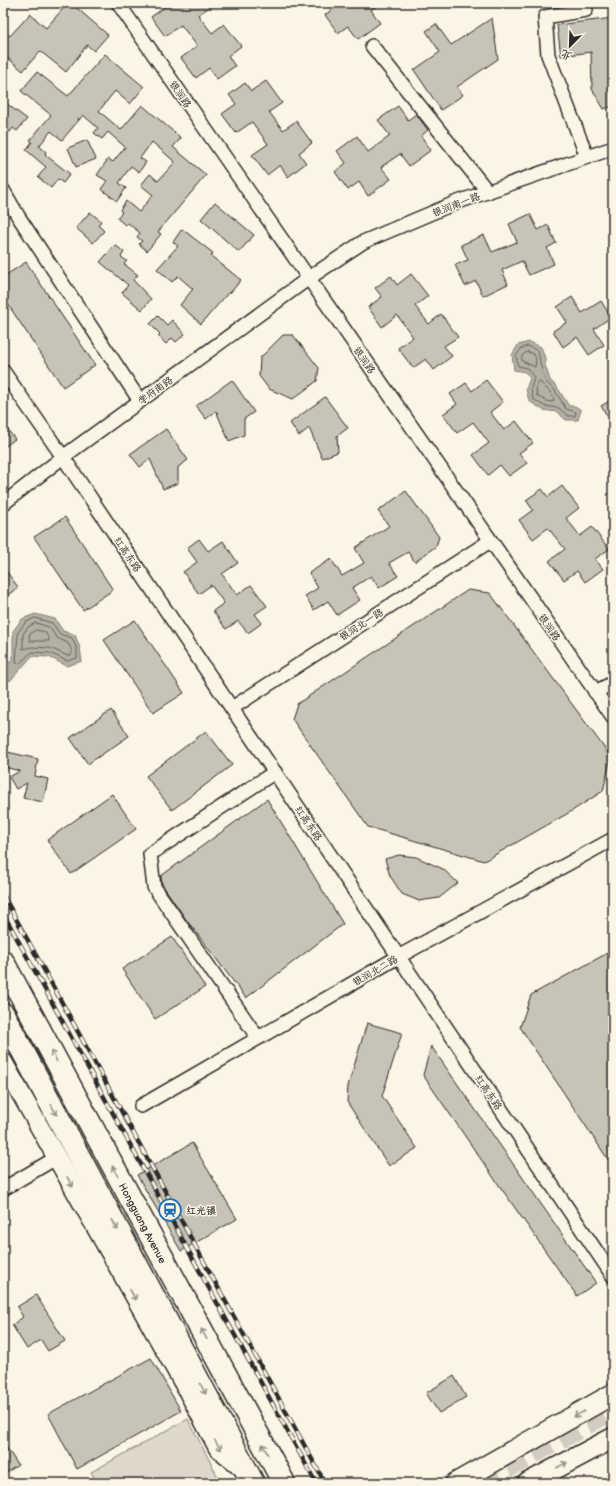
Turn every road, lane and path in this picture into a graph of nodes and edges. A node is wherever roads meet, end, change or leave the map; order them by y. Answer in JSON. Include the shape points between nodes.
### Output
{"nodes":[{"id":1,"x":118,"y":3,"type":"edge"},
{"id":2,"x":586,"y":10,"type":"dead end"},
{"id":3,"x":372,"y":46,"type":"dead end"},
{"id":4,"x":613,"y":148,"type":"edge"},
{"id":5,"x":588,"y":157,"type":"junction"},
{"id":6,"x":3,"y":190,"type":"edge"},
{"id":7,"x":488,"y":192,"type":"junction"},
{"id":8,"x":309,"y":278,"type":"junction"},
{"id":9,"x":3,"y":370,"type":"edge"},
{"id":10,"x":140,"y":401,"type":"junction"},
{"id":11,"x":63,"y":457,"type":"junction"},
{"id":12,"x":3,"y":504,"type":"edge"},
{"id":13,"x":490,"y":541,"type":"junction"},
{"id":14,"x":613,"y":683,"type":"edge"},
{"id":15,"x":595,"y":692,"type":"junction"},
{"id":16,"x":232,"y":708,"type":"junction"},
{"id":17,"x":613,"y":717,"type":"edge"},
{"id":18,"x":275,"y":772,"type":"junction"},
{"id":19,"x":613,"y":839,"type":"edge"},
{"id":20,"x":398,"y":957,"type":"junction"},
{"id":21,"x":3,"y":962,"type":"edge"},
{"id":22,"x":3,"y":1014,"type":"edge"},
{"id":23,"x":258,"y":1038,"type":"junction"},
{"id":24,"x":3,"y":1062,"type":"edge"},
{"id":25,"x":141,"y":1106,"type":"dead end"},
{"id":26,"x":56,"y":1158,"type":"junction"},
{"id":27,"x":3,"y":1189,"type":"edge"},
{"id":28,"x":613,"y":1276,"type":"edge"},
{"id":29,"x":613,"y":1394,"type":"edge"},
{"id":30,"x":613,"y":1438,"type":"edge"},
{"id":31,"x":457,"y":1478,"type":"edge"},
{"id":32,"x":249,"y":1479,"type":"edge"},
{"id":33,"x":284,"y":1483,"type":"edge"},
{"id":34,"x":528,"y":1483,"type":"edge"}],
"edges":[{"from":1,"to":8,"type":"street","name":"银润路"},
{"from":2,"to":5,"type":"street","via":[[545,17],[548,55]]},
{"from":3,"to":7,"type":"street"},
{"from":4,"to":5,"type":"street","name":"银润南一路"},
{"from":5,"to":7,"type":"street","name":"银润南一路"},
{"from":6,"to":10,"type":"street"},
{"from":7,"to":8,"type":"street","name":"银润南一路","via":[[455,203],[363,242]]},
{"from":8,"to":10,"type":"street","name":"学府南路"},
{"from":8,"to":13,"type":"street","name":"银润路"},
{"from":9,"to":11,"type":"street","name":"红高东路"},
{"from":10,"to":11,"type":"street","name":"学府南路"},
{"from":11,"to":12,"type":"street","name":"学府南路"},
{"from":11,"to":16,"type":"street","name":"红高东路"},
{"from":13,"to":15,"type":"street","name":"银润路"},
{"from":13,"to":16,"type":"street","name":"银润北一路"},
{"from":14,"to":15,"type":"street"},
{"from":15,"to":17,"type":"street","name":"银润路"},
{"from":16,"to":18,"type":"street","name":"红高东路"},
{"from":18,"to":20,"type":"street","name":"红高东路"},
{"from":18,"to":23,"type":"street","via":[[150,854],[154,887]]},
{"from":19,"to":20,"type":"street","name":"银润北二路"},
{"from":20,"to":23,"type":"street","name":"银润北二路"},
{"from":20,"to":28,"type":"street","name":"红高东路"},
{"from":33,"to":21,"type":"highway","name":"Hongguang Avenue","one_way":true},
{"from":22,"to":32,"type":"highway","one_way":true},
{"from":23,"to":25,"type":"street","name":"银润北二路"},
{"from":24,"to":26,"type":"main road"},
{"from":26,"to":27,"type":"street"},
{"from":26,"to":32,"type":"main road","one_way":true,"via":[[218,1448]]},
{"from":29,"to":31,"type":"main road","one_way":true},
{"from":34,"to":30,"type":"main road","one_way":true}]}
